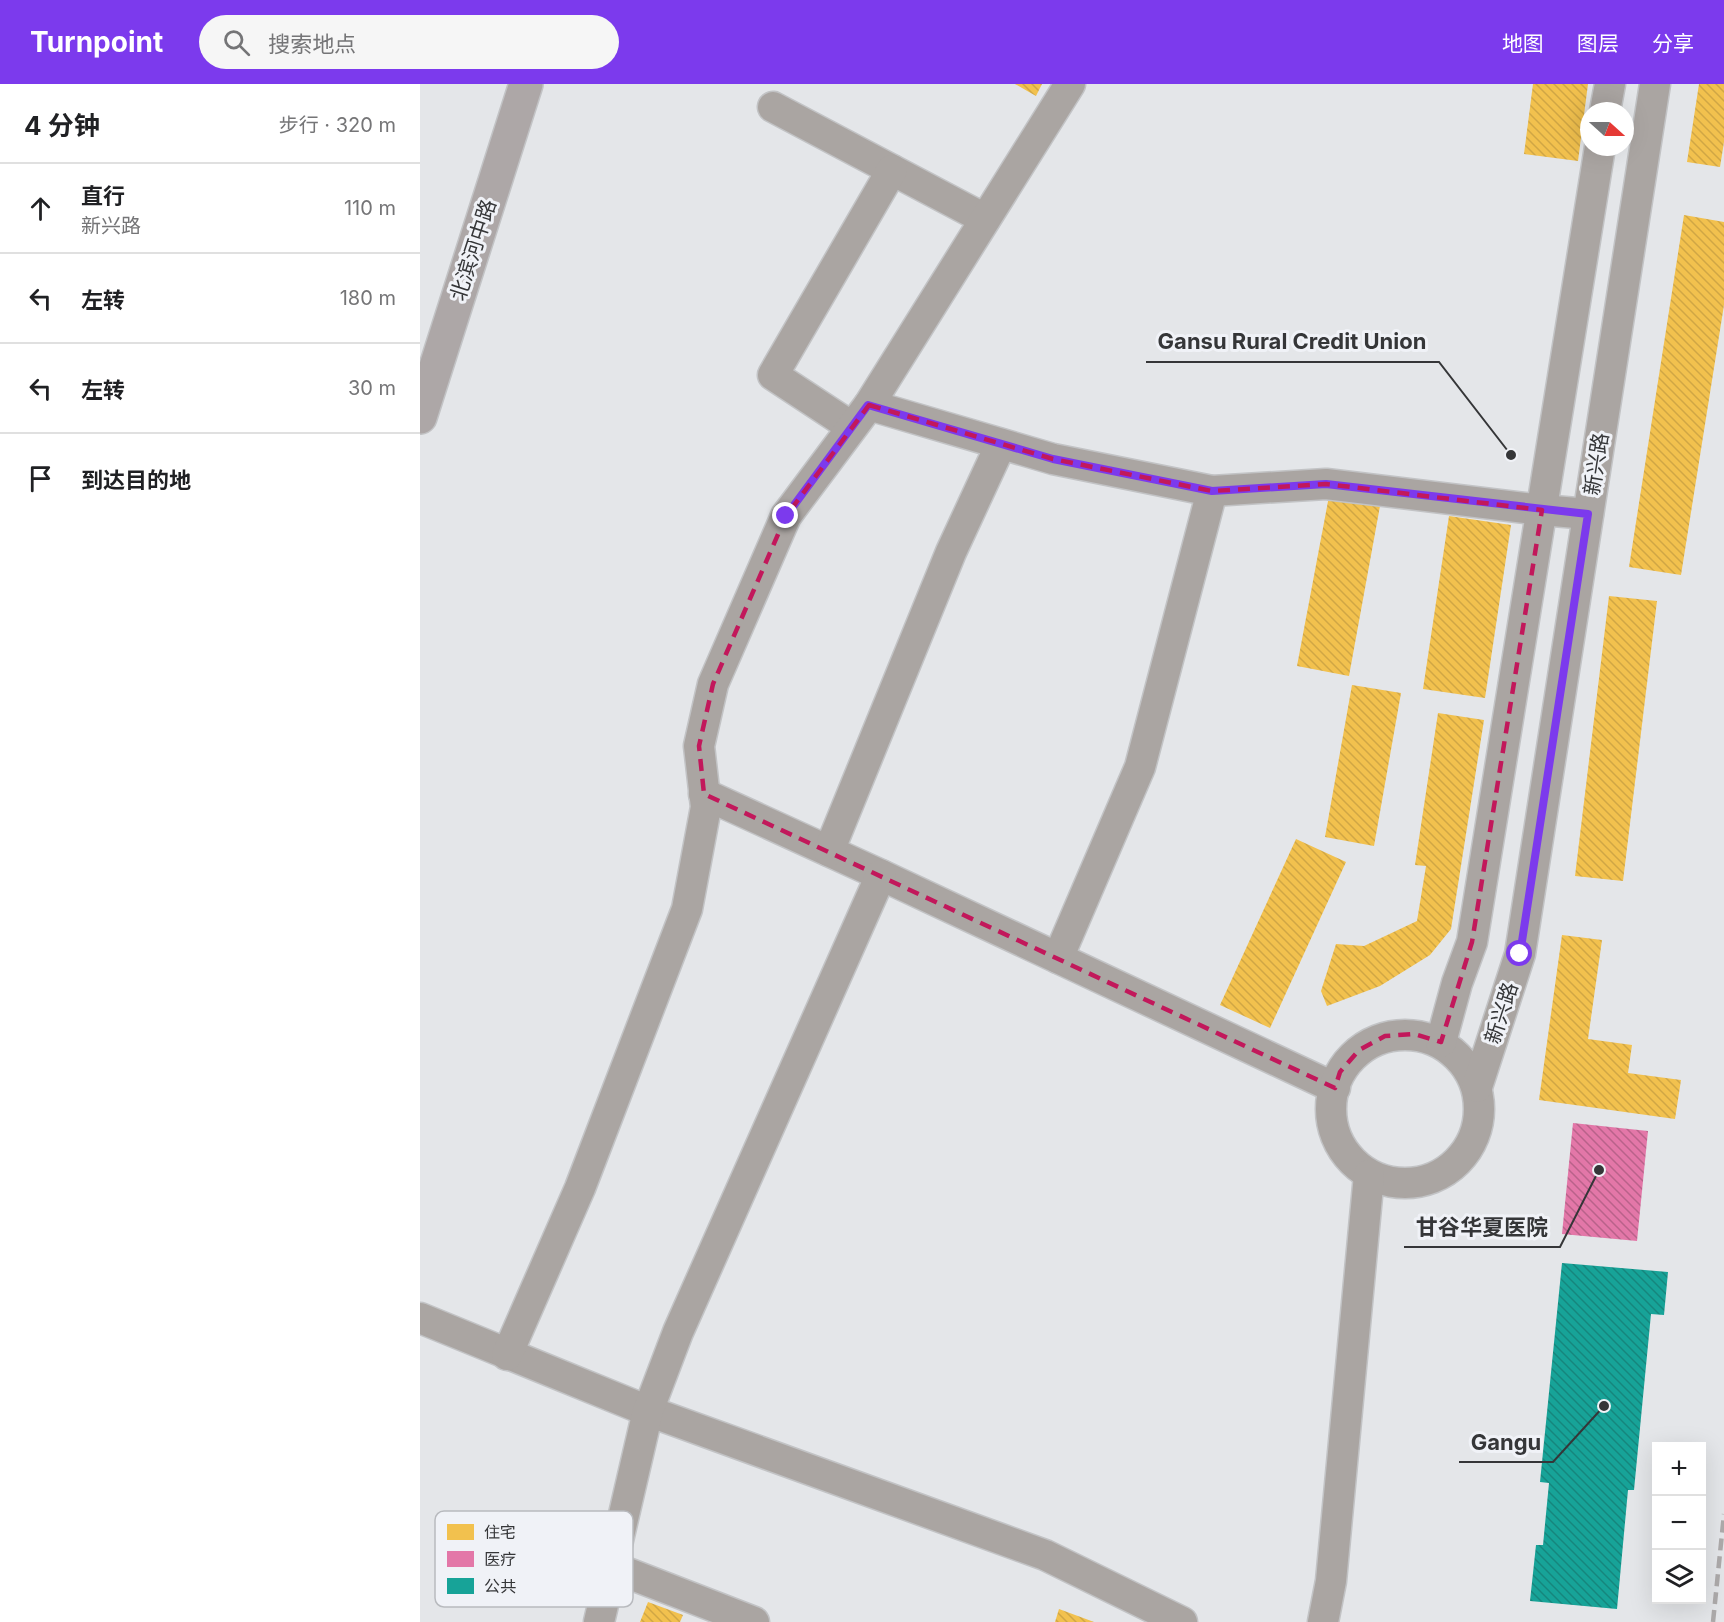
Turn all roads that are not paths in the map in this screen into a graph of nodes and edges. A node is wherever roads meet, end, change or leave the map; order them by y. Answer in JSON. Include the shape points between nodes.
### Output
{"nodes":[{"id":1,"x":526,"y":84,"type":"edge"},
{"id":2,"x":1070,"y":84,"type":"edge"},
{"id":3,"x":1610,"y":84,"type":"edge"},
{"id":4,"x":1655,"y":84,"type":"edge"},
{"id":5,"x":1607,"y":102,"type":"edge"},
{"id":6,"x":773,"y":107,"type":"dead end"},
{"id":7,"x":1599,"y":156,"type":"edge"},
{"id":8,"x":892,"y":170,"type":"junction"},
{"id":9,"x":985,"y":219,"type":"junction"},
{"id":10,"x":860,"y":416,"type":"junction"},
{"id":11,"x":420,"y":417,"type":"edge"},
{"id":12,"x":1001,"y":444,"type":"junction"},
{"id":13,"x":1212,"y":491,"type":"junction"},
{"id":14,"x":1542,"y":510,"type":"junction"},
{"id":15,"x":1588,"y":514,"type":"junction"},
{"id":16,"x":704,"y":794,"type":"junction"},
{"id":17,"x":829,"y":851,"type":"junction"},
{"id":18,"x":881,"y":875,"type":"junction"},
{"id":19,"x":1058,"y":958,"type":"junction"},
{"id":20,"x":1441,"y":1042,"type":"junction"},
{"id":21,"x":1477,"y":1087,"type":"junction"},
{"id":22,"x":1335,"y":1088,"type":"junction"},
{"id":23,"x":1369,"y":1174,"type":"junction"},
{"id":24,"x":420,"y":1318,"type":"edge"},
{"id":25,"x":507,"y":1355,"type":"junction"},
{"id":26,"x":648,"y":1411,"type":"junction"},
{"id":27,"x":625,"y":1511,"type":"edge"},
{"id":28,"x":633,"y":1575,"type":"edge"},
{"id":29,"x":603,"y":1607,"type":"edge"},
{"id":30,"x":599,"y":1622,"type":"edge"},
{"id":31,"x":754,"y":1622,"type":"edge"},
{"id":32,"x":1182,"y":1622,"type":"edge"},
{"id":33,"x":1323,"y":1622,"type":"edge"}],
"edges":[{"from":1,"to":11,"type":"main road","name":"北滨河中路"},
{"from":2,"to":9,"type":"street"},
{"from":3,"to":5,"type":"street"},
{"from":4,"to":15,"type":"street","name":"新兴路"},
{"from":6,"to":8,"type":"street"},
{"from":7,"to":14,"type":"street"},
{"from":8,"to":9,"type":"street"},
{"from":8,"to":10,"type":"street","via":[[773,375]]},
{"from":9,"to":10,"type":"street"},
{"from":10,"to":12,"type":"street"},
{"from":10,"to":16,"type":"street","via":[[786,516],[713,684],[699,746]]},
{"from":12,"to":13,"type":"street","via":[[1053,459]]},
{"from":12,"to":17,"type":"street","via":[[951,552]]},
{"from":13,"to":14,"type":"street","via":[[1326,484]]},
{"from":13,"to":19,"type":"street","via":[[1140,766]]},
{"from":14,"to":15,"type":"street"},
{"from":14,"to":20,"type":"street","via":[[1472,942]]},
{"from":15,"to":21,"type":"street","name":"新兴路","via":[[1520,954]]},
{"from":16,"to":17,"type":"street"},
{"from":16,"to":25,"type":"street","via":[[687,909],[580,1188]]},
{"from":17,"to":18,"type":"street"},
{"from":18,"to":19,"type":"street"},
{"from":18,"to":26,"type":"street","via":[[678,1332]]},
{"from":19,"to":22,"type":"street"},
{"from":20,"to":21,"type":"street","via":[[1464,1061]]},
{"from":20,"to":22,"type":"street","via":[[1414,1034],[1384,1036],[1359,1050],[1340,1072]]},
{"from":21,"to":23,"type":"street","via":[[1480,1116],[1471,1144],[1453,1167],[1427,1181],[1398,1183]]},
{"from":22,"to":23,"type":"street","via":[[1331,1100],[1333,1130],[1347,1156]]},
{"from":23,"to":33,"type":"street","via":[[1331,1581]]},
{"from":24,"to":25,"type":"street"},
{"from":25,"to":26,"type":"street"},
{"from":26,"to":27,"type":"street"},
{"from":26,"to":32,"type":"street","via":[[1045,1555]]},
{"from":28,"to":31,"type":"street"},
{"from":29,"to":30,"type":"street"}]}
